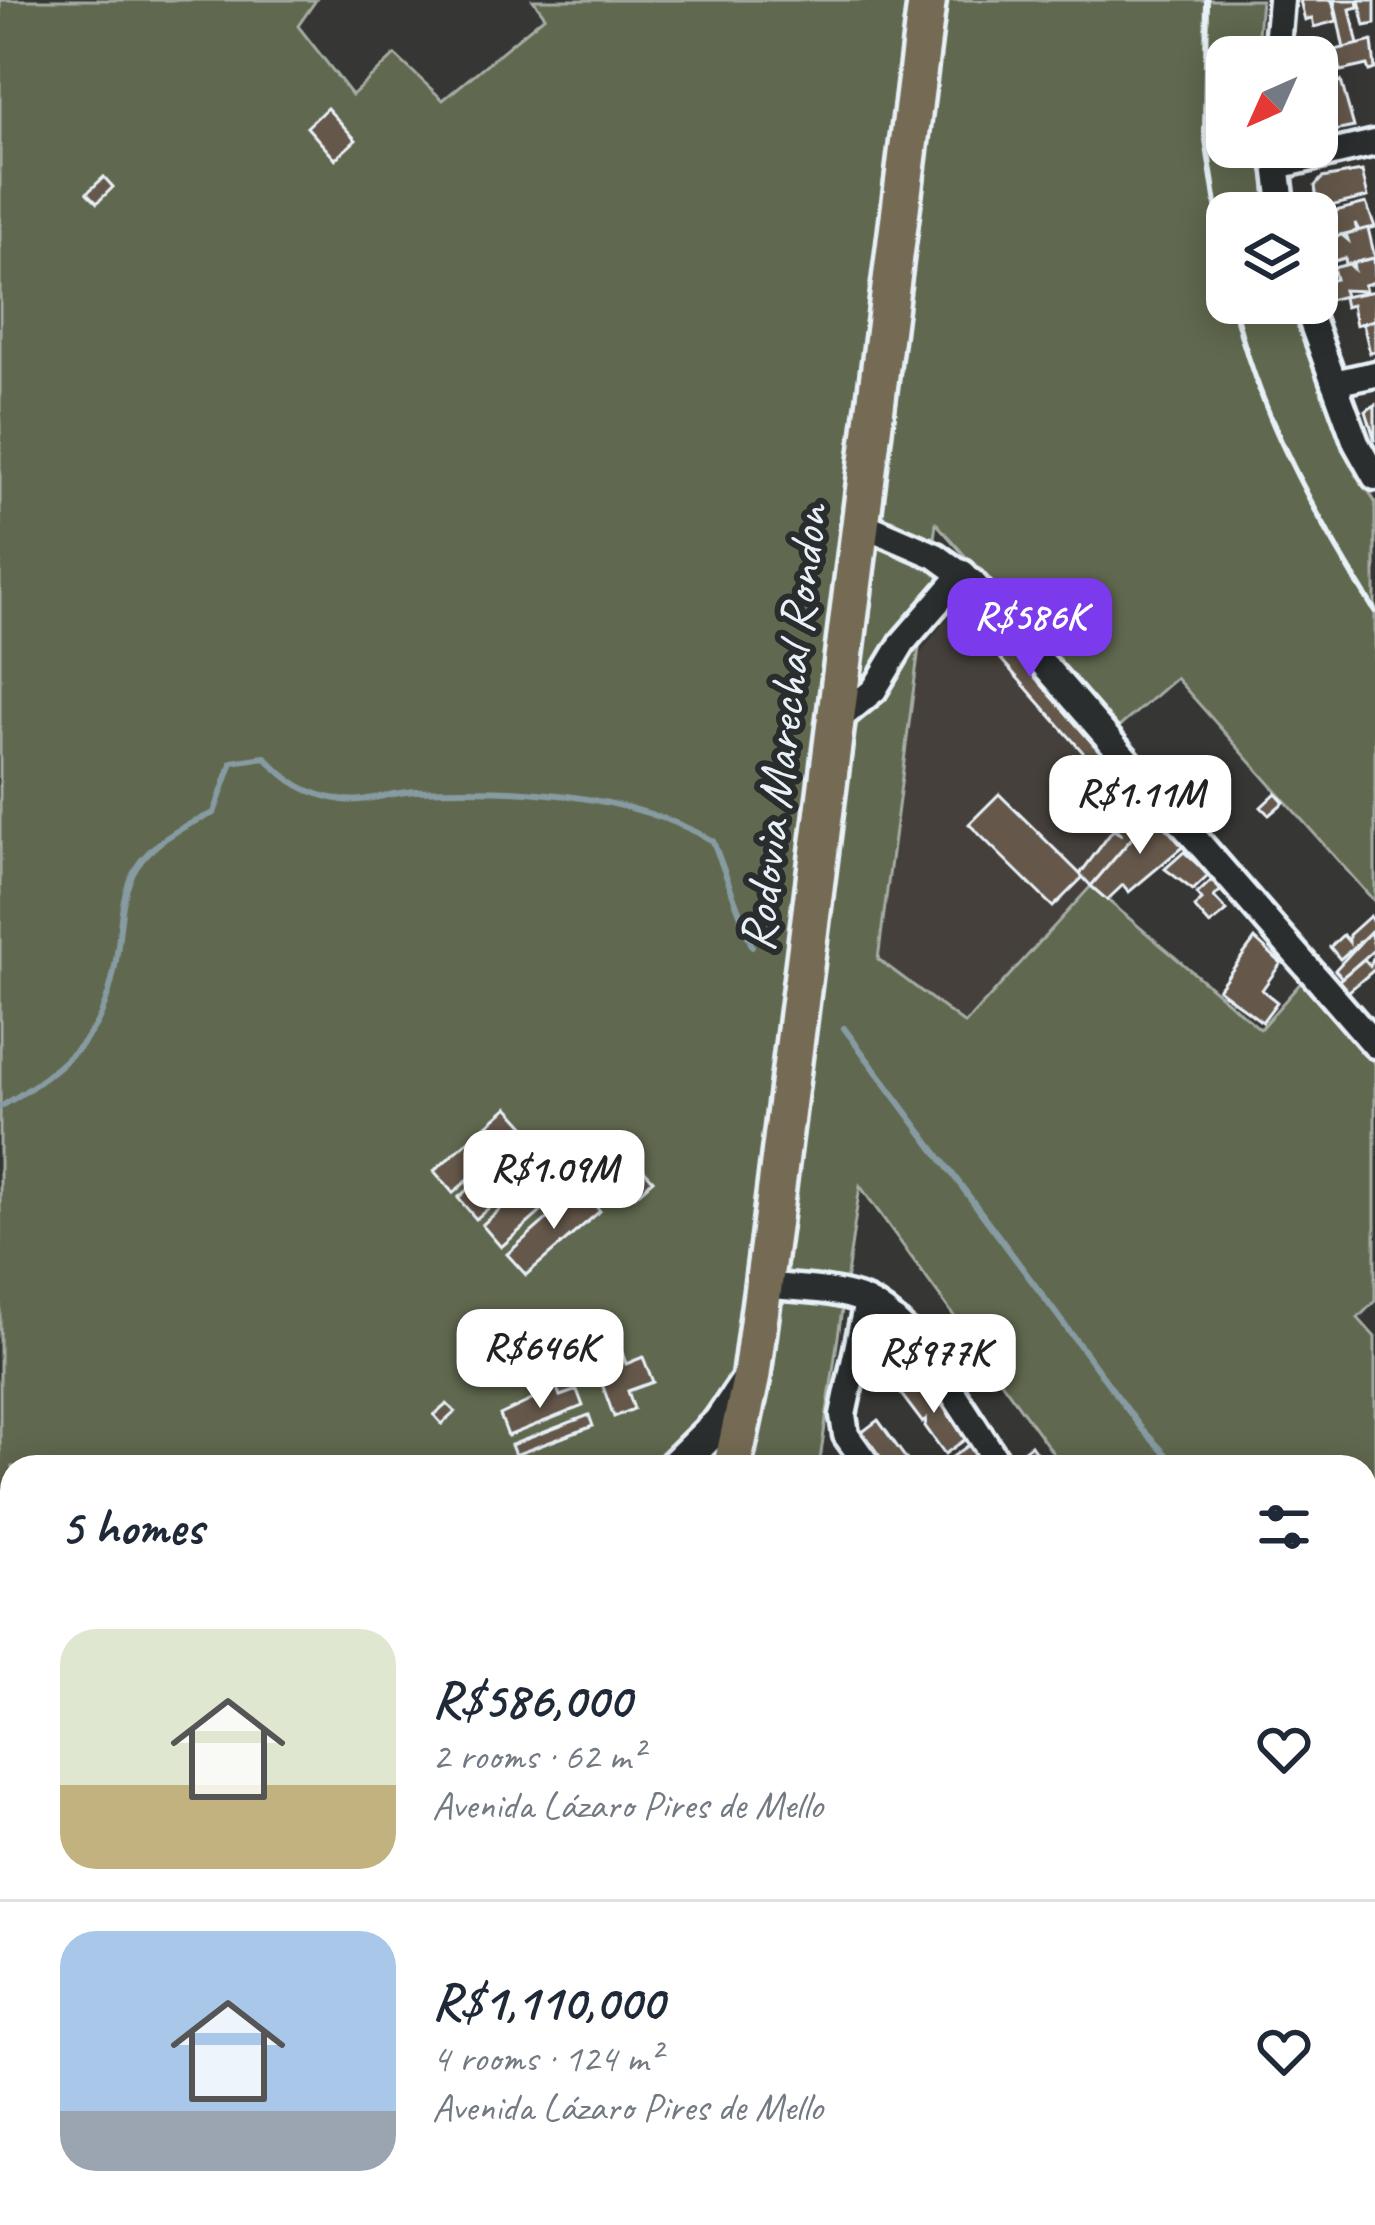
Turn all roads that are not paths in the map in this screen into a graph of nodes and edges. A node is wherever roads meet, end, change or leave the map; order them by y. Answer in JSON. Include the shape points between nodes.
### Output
{"nodes":[{"id":1,"x":927,"y":0,"type":"edge"},
{"id":2,"x":1281,"y":0,"type":"edge"},
{"id":3,"x":1278,"y":36,"type":"edge"},
{"id":4,"x":1375,"y":143,"type":"edge"},
{"id":5,"x":1338,"y":148,"type":"edge"},
{"id":6,"x":1313,"y":324,"type":"edge"},
{"id":7,"x":1375,"y":374,"type":"edge"},
{"id":8,"x":1334,"y":383,"type":"junction"},
{"id":9,"x":1375,"y":477,"type":"edge"},
{"id":10,"x":860,"y":524,"type":"junction"},
{"id":11,"x":963,"y":573,"type":"junction"},
{"id":12,"x":835,"y":722,"type":"junction"},
{"id":13,"x":1375,"y":1046,"type":"edge"},
{"id":14,"x":763,"y":1285,"type":"junction"},
{"id":15,"x":867,"y":1302,"type":"junction"},
{"id":16,"x":748,"y":1392,"type":"junction"},
{"id":17,"x":687,"y":1455,"type":"edge"},
{"id":18,"x":737,"y":1455,"type":"edge"},
{"id":19,"x":860,"y":1455,"type":"edge"},
{"id":20,"x":992,"y":1455,"type":"edge"}],
"edges":[{"from":1,"to":10,"type":"main road","name":"Rodovia Marechal Rondon"},
{"from":2,"to":3,"type":"street"},
{"from":4,"to":5,"type":"street"},
{"from":6,"to":8,"type":"street"},
{"from":7,"to":8,"type":"street"},
{"from":8,"to":9,"type":"street"},
{"from":10,"to":11,"type":"street"},
{"from":10,"to":12,"type":"main road","name":"Rodovia Marechal Rondon"},
{"from":11,"to":12,"type":"street","via":[[874,690]]},
{"from":11,"to":13,"type":"street"},
{"from":12,"to":14,"type":"main road","name":"Rodovia Marechal Rondon"},
{"from":14,"to":15,"type":"street"},
{"from":14,"to":16,"type":"main road","name":"Rodovia Marechal Rondon"},
{"from":15,"to":19,"type":"street","via":[[843,1415]]},
{"from":15,"to":20,"type":"street","via":[[908,1336]]},
{"from":16,"to":17,"type":"main road"},
{"from":16,"to":18,"type":"main road","name":"Rodovia Marechal Rondon"}]}
